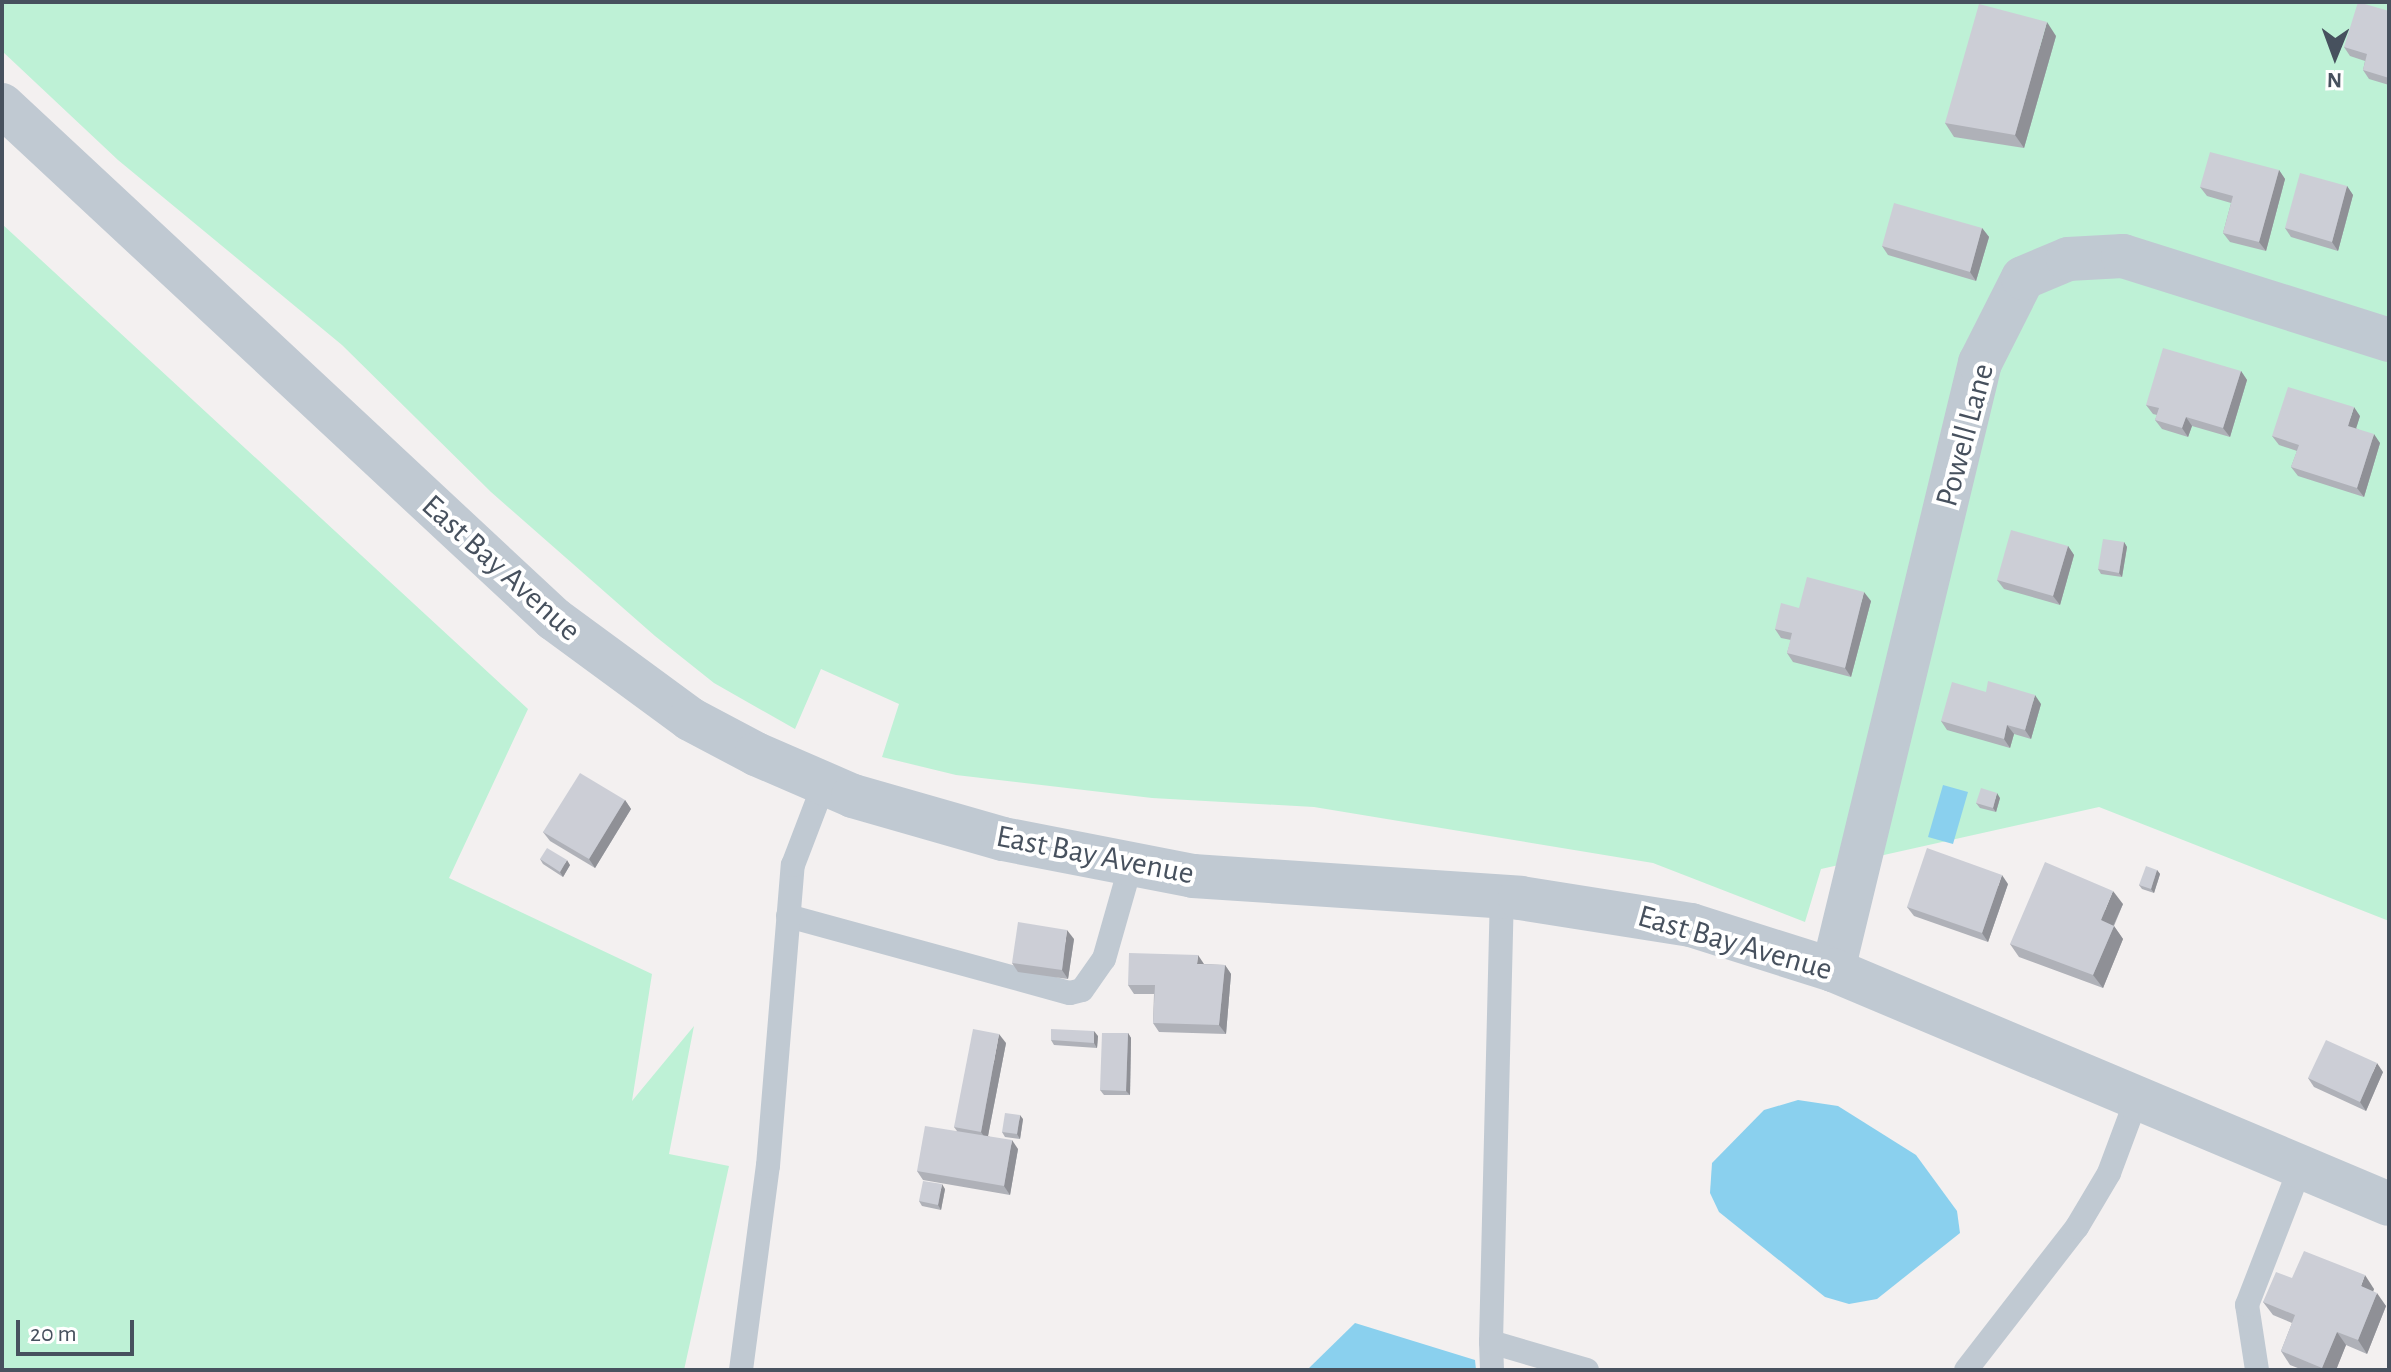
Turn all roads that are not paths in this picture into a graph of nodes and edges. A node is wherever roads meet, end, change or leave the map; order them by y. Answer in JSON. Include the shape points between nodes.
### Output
{"nodes":[{"id":1,"x":2,"y":105,"type":"edge"},
{"id":2,"x":2389,"y":340,"type":"edge"},
{"id":3,"x":824,"y":784,"type":"junction"},
{"id":4,"x":1131,"y":864,"type":"junction"},
{"id":5,"x":1502,"y":897,"type":"junction"},
{"id":6,"x":788,"y":916,"type":"junction"},
{"id":7,"x":1833,"y":970,"type":"junction"},
{"id":8,"x":2137,"y":1098,"type":"junction"},
{"id":9,"x":2301,"y":1166,"type":"junction"},
{"id":10,"x":2389,"y":1204,"type":"edge"},
{"id":11,"x":1491,"y":1342,"type":"junction"},
{"id":12,"x":741,"y":1370,"type":"edge"},
{"id":13,"x":1492,"y":1370,"type":"edge"},
{"id":14,"x":1587,"y":1370,"type":"edge"},
{"id":15,"x":1966,"y":1370,"type":"edge"},
{"id":16,"x":2257,"y":1370,"type":"edge"}],
"edges":[{"from":1,"to":3,"type":"street","name":"East Bay Avenue","via":[[554,619],[690,719]]},
{"from":2,"to":7,"type":"street","name":"Powell Lane","via":[[2123,256],[2068,259],[2023,278],[1980,363]]},
{"from":3,"to":4,"type":"street","name":"East Bay Avenue","via":[[1003,839]]},
{"from":3,"to":6,"type":"lane","via":[[799,838]]},
{"from":4,"to":5,"type":"street","name":"East Bay Avenue","via":[[1193,876]]},
{"from":4,"to":6,"type":"lane","via":[[1104,959],[1082,990],[1070,993]]},
{"from":5,"to":7,"type":"street","name":"East Bay Avenue","via":[[1691,925]]},
{"from":5,"to":11,"type":"lane"},
{"from":6,"to":12,"type":"lane"},
{"from":7,"to":8,"type":"street","name":"East Bay Avenue"},
{"from":8,"to":9,"type":"street","name":"East Bay Avenue"},
{"from":8,"to":15,"type":"lane","via":[[2109,1173],[2077,1227]]},
{"from":9,"to":10,"type":"street","name":"East Bay Avenue"},
{"from":9,"to":16,"type":"lane","via":[[2247,1305]]},
{"from":11,"to":13,"type":"lane"},
{"from":11,"to":14,"type":"lane"}]}
